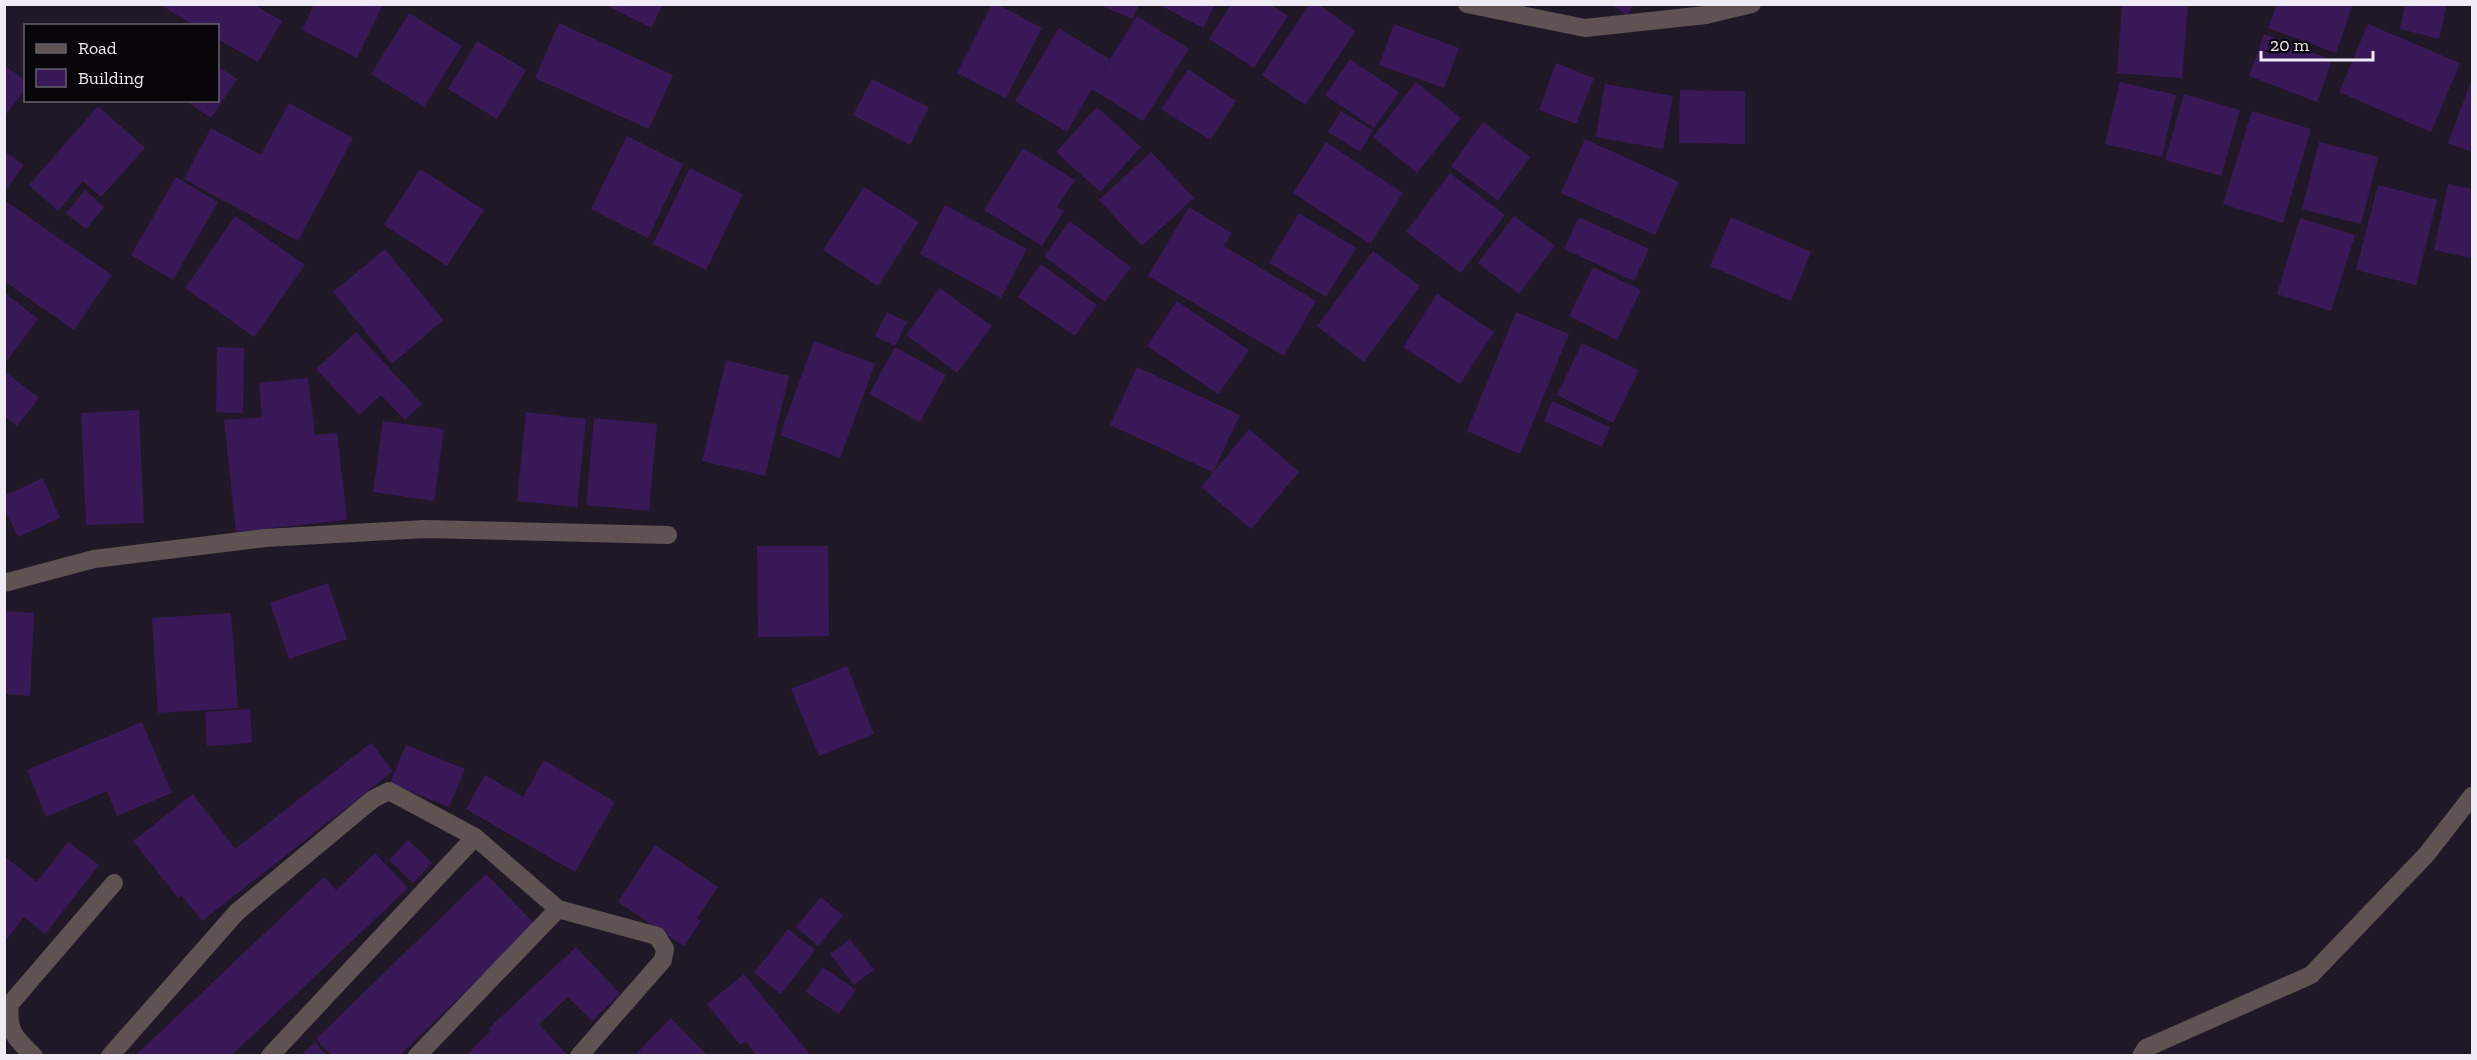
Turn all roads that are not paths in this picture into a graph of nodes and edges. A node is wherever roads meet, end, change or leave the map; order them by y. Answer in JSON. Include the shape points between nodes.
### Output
{"nodes":[{"id":1,"x":1467,"y":4,"type":"edge"},
{"id":2,"x":1752,"y":4,"type":"edge"},
{"id":3,"x":1707,"y":10,"type":"edge"},
{"id":4,"x":668,"y":535,"type":"dead end"},
{"id":5,"x":4,"y":583,"type":"edge"},
{"id":6,"x":2472,"y":796,"type":"edge"},
{"id":7,"x":475,"y":837,"type":"junction"},
{"id":8,"x":114,"y":883,"type":"dead end"},
{"id":9,"x":558,"y":909,"type":"junction"},
{"id":10,"x":34,"y":1056,"type":"edge"},
{"id":11,"x":110,"y":1056,"type":"edge"},
{"id":12,"x":270,"y":1056,"type":"edge"},
{"id":13,"x":417,"y":1056,"type":"edge"},
{"id":14,"x":579,"y":1056,"type":"edge"},
{"id":15,"x":2141,"y":1056,"type":"edge"}],
"edges":[{"from":1,"to":3,"type":"street","via":[[1585,28]]},
{"from":2,"to":3,"type":"street"},
{"from":4,"to":5,"type":"street","via":[[425,529],[265,538],[94,560]]},
{"from":6,"to":15,"type":"street","via":[[2426,855],[2311,975],[2146,1048]]},
{"from":7,"to":9,"type":"street"},
{"from":7,"to":11,"type":"street","via":[[389,791],[373,799],[237,912]]},
{"from":7,"to":12,"type":"street"},
{"from":8,"to":10,"type":"street","via":[[10,1004],[8,1023],[18,1041]]},
{"from":9,"to":13,"type":"street"},
{"from":9,"to":14,"type":"street","via":[[657,936],[665,949],[663,960]]}]}
